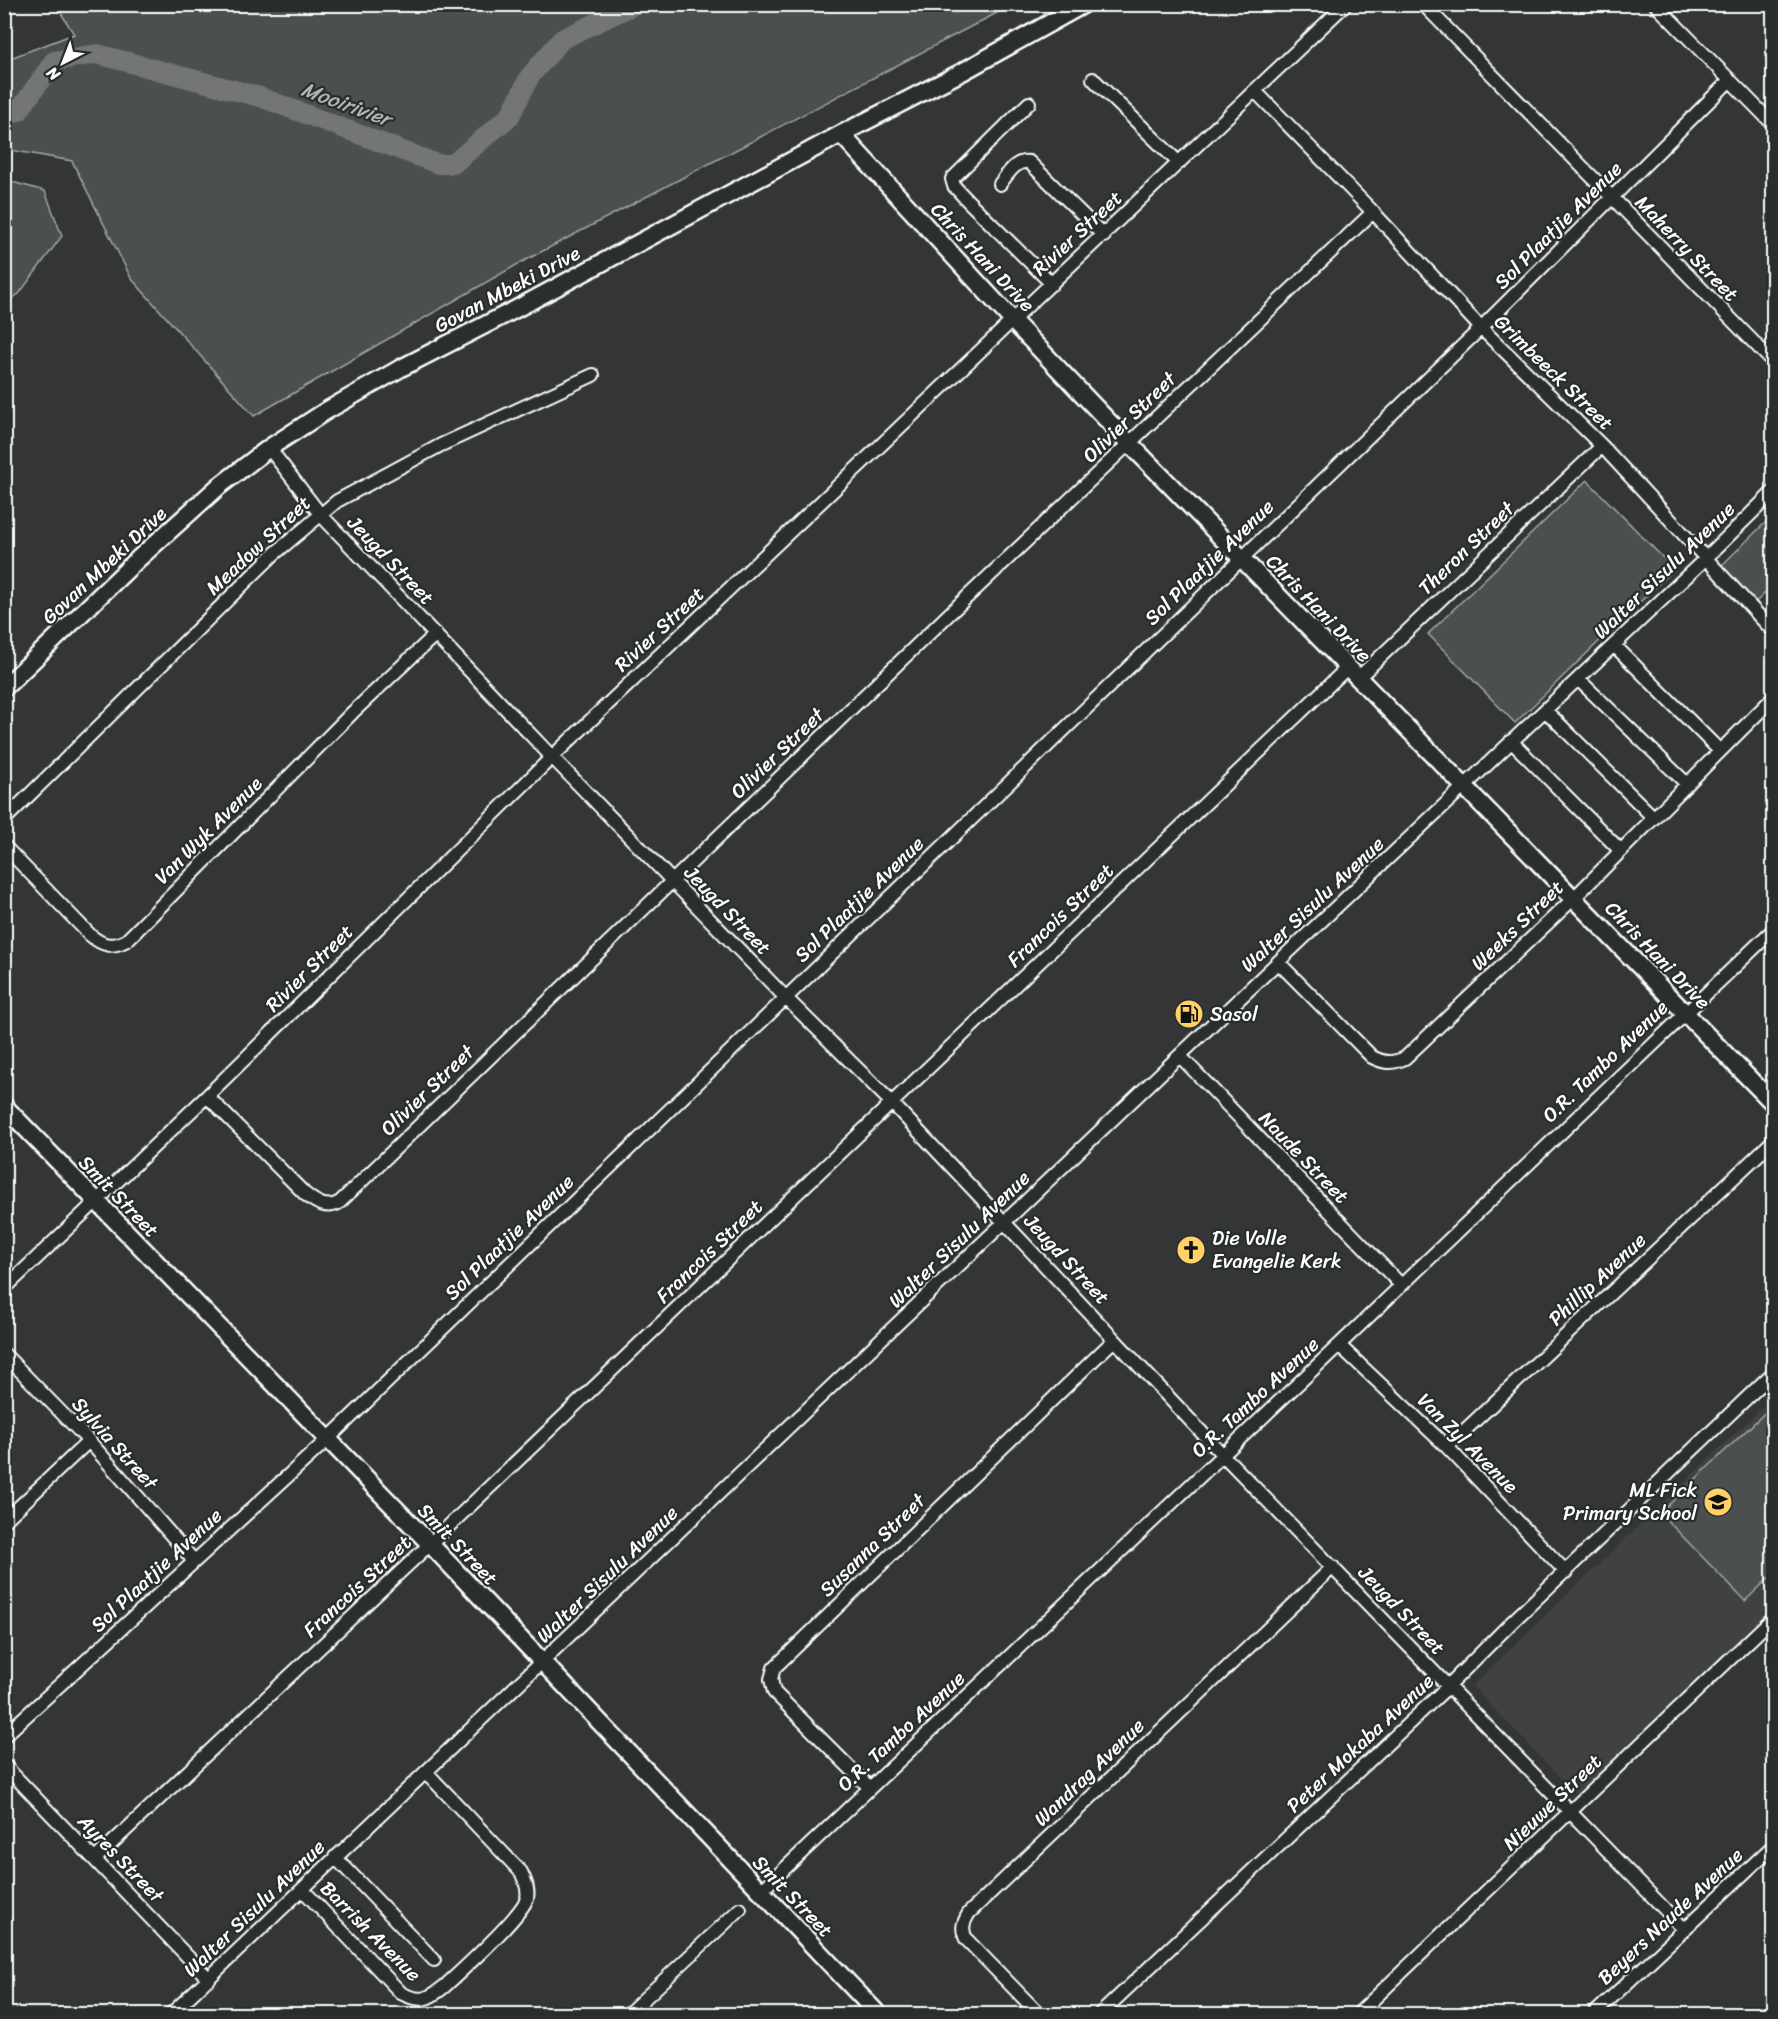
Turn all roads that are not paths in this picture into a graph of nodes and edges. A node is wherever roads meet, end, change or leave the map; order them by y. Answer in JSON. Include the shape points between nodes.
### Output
{"nodes":[{"id":1,"x":1084,"y":4,"type":"edge"},
{"id":2,"x":1346,"y":4,"type":"edge"},
{"id":3,"x":1423,"y":4,"type":"edge"},
{"id":4,"x":1655,"y":4,"type":"edge"},
{"id":5,"x":1093,"y":79,"type":"dead end"},
{"id":6,"x":1730,"y":80,"type":"junction"},
{"id":7,"x":1255,"y":91,"type":"junction"},
{"id":8,"x":1029,"y":103,"type":"dead end"},
{"id":9,"x":1773,"y":125,"type":"edge"},
{"id":10,"x":841,"y":134,"type":"junction"},
{"id":11,"x":1179,"y":163,"type":"junction"},
{"id":12,"x":1000,"y":184,"type":"dead end"},
{"id":13,"x":1612,"y":199,"type":"junction"},
{"id":14,"x":1373,"y":212,"type":"junction"},
{"id":15,"x":1104,"y":236,"type":"junction"},
{"id":16,"x":1052,"y":284,"type":"junction"},
{"id":17,"x":1013,"y":321,"type":"junction"},
{"id":18,"x":1481,"y":328,"type":"junction"},
{"id":19,"x":1773,"y":363,"type":"edge"},
{"id":20,"x":593,"y":375,"type":"dead end"},
{"id":21,"x":1129,"y":443,"type":"junction"},
{"id":22,"x":1602,"y":446,"type":"junction"},
{"id":23,"x":268,"y":448,"type":"junction"},
{"id":24,"x":1773,"y":491,"type":"edge"},
{"id":25,"x":320,"y":514,"type":"junction"},
{"id":26,"x":1241,"y":558,"type":"junction"},
{"id":27,"x":1706,"y":559,"type":"junction"},
{"id":28,"x":1773,"y":632,"type":"edge"},
{"id":29,"x":436,"y":634,"type":"junction"},
{"id":30,"x":1614,"y":645,"type":"junction"},
{"id":31,"x":1352,"y":673,"type":"junction"},
{"id":32,"x":1578,"y":679,"type":"junction"},
{"id":33,"x":4,"y":688,"type":"edge"},
{"id":34,"x":1773,"y":697,"type":"edge"},
{"id":35,"x":1545,"y":710,"type":"junction"},
{"id":36,"x":1511,"y":741,"type":"junction"},
{"id":37,"x":1720,"y":751,"type":"junction"},
{"id":38,"x":552,"y":757,"type":"junction"},
{"id":39,"x":1687,"y":784,"type":"junction"},
{"id":40,"x":1464,"y":787,"type":"junction"},
{"id":41,"x":1654,"y":818,"type":"junction"},
{"id":42,"x":4,"y":820,"type":"edge"},
{"id":43,"x":4,"y":846,"type":"edge"},
{"id":44,"x":1621,"y":851,"type":"junction"},
{"id":45,"x":672,"y":880,"type":"junction"},
{"id":46,"x":1573,"y":899,"type":"junction"},
{"id":47,"x":1773,"y":929,"type":"edge"},
{"id":48,"x":1278,"y":962,"type":"junction"},
{"id":49,"x":785,"y":997,"type":"junction"},
{"id":50,"x":1684,"y":1012,"type":"junction"},
{"id":51,"x":1180,"y":1056,"type":"junction"},
{"id":52,"x":207,"y":1096,"type":"junction"},
{"id":53,"x":892,"y":1103,"type":"junction"},
{"id":54,"x":1773,"y":1104,"type":"edge"},
{"id":55,"x":4,"y":1107,"type":"edge"},
{"id":56,"x":1773,"y":1140,"type":"edge"},
{"id":57,"x":97,"y":1202,"type":"junction"},
{"id":58,"x":1005,"y":1222,"type":"junction"},
{"id":59,"x":1401,"y":1285,"type":"junction"},
{"id":60,"x":4,"y":1289,"type":"edge"},
{"id":61,"x":1114,"y":1340,"type":"junction"},
{"id":62,"x":1339,"y":1345,"type":"junction"},
{"id":63,"x":4,"y":1354,"type":"edge"},
{"id":64,"x":1773,"y":1372,"type":"edge"},
{"id":65,"x":327,"y":1440,"type":"junction"},
{"id":66,"x":89,"y":1441,"type":"junction"},
{"id":67,"x":1447,"y":1447,"type":"junction"},
{"id":68,"x":1222,"y":1454,"type":"junction"},
{"id":69,"x":4,"y":1521,"type":"edge"},
{"id":70,"x":429,"y":1545,"type":"junction"},
{"id":71,"x":194,"y":1561,"type":"junction"},
{"id":72,"x":1333,"y":1567,"type":"junction"},
{"id":73,"x":1566,"y":1572,"type":"junction"},
{"id":74,"x":1773,"y":1617,"type":"edge"},
{"id":75,"x":542,"y":1662,"type":"junction"},
{"id":76,"x":1449,"y":1686,"type":"junction"},
{"id":77,"x":4,"y":1736,"type":"edge"},
{"id":78,"x":4,"y":1764,"type":"edge"},
{"id":79,"x":426,"y":1772,"type":"junction"},
{"id":80,"x":870,"y":1788,"type":"junction"},
{"id":81,"x":1571,"y":1811,"type":"junction"},
{"id":82,"x":1773,"y":1845,"type":"edge"},
{"id":83,"x":335,"y":1857,"type":"junction"},
{"id":84,"x":95,"y":1859,"type":"junction"},
{"id":85,"x":303,"y":1890,"type":"junction"},
{"id":86,"x":760,"y":1892,"type":"junction"},
{"id":87,"x":740,"y":1909,"type":"dead end"},
{"id":88,"x":1684,"y":1929,"type":"junction"},
{"id":89,"x":434,"y":1960,"type":"dead end"},
{"id":90,"x":209,"y":1978,"type":"junction"},
{"id":91,"x":171,"y":2014,"type":"edge"},
{"id":92,"x":628,"y":2014,"type":"edge"},
{"id":93,"x":878,"y":2014,"type":"edge"},
{"id":94,"x":1039,"y":2014,"type":"edge"},
{"id":95,"x":1100,"y":2014,"type":"edge"},
{"id":96,"x":1358,"y":2014,"type":"edge"},
{"id":97,"x":1594,"y":2014,"type":"edge"}],
"edges":[{"from":1,"to":10,"type":"street","name":"Govan Mbeki Drive"},
{"from":2,"to":7,"type":"street","name":"Rivier Street"},
{"from":3,"to":13,"type":"street","name":"Maherry Street"},
{"from":4,"to":6,"type":"street"},
{"from":5,"to":11,"type":"street"},
{"from":6,"to":9,"type":"street"},
{"from":6,"to":13,"type":"street","name":"Sol Plaatjie Avenue"},
{"from":7,"to":11,"type":"street","name":"Rivier Street"},
{"from":7,"to":14,"type":"street","name":"Grimbeeck Street"},
{"from":8,"to":16,"type":"street","via":[[952,179],[960,193]]},
{"from":10,"to":17,"type":"street","name":"Chris Hani Drive"},
{"from":10,"to":23,"type":"street","name":"Govan Mbeki Drive","via":[[401,368]]},
{"from":11,"to":15,"type":"street","name":"Rivier Street"},
{"from":12,"to":15,"type":"street","via":[[1016,165],[1029,162]]},
{"from":13,"to":18,"type":"street","name":"Sol Plaatjie Avenue"},
{"from":13,"to":19,"type":"street","name":"Maherry Street"},
{"from":14,"to":18,"type":"street","name":"Grimbeeck Street"},
{"from":14,"to":21,"type":"street","name":"Olivier Street"},
{"from":15,"to":16,"type":"street","name":"Rivier Street"},
{"from":16,"to":17,"type":"street","name":"Rivier Street"},
{"from":17,"to":21,"type":"street","name":"Chris Hani Drive"},
{"from":17,"to":38,"type":"street","name":"Rivier Street"},
{"from":18,"to":22,"type":"street","name":"Grimbeeck Street"},
{"from":18,"to":26,"type":"street","name":"Sol Plaatjie Avenue"},
{"from":20,"to":25,"type":"street","name":"Meadow Street","via":[[441,445],[350,492]]},
{"from":21,"to":26,"type":"street","name":"Chris Hani Drive"},
{"from":21,"to":45,"type":"street","name":"Olivier Street"},
{"from":22,"to":27,"type":"street","name":"Grimbeeck Street"},
{"from":22,"to":31,"type":"street","name":"Theron Street"},
{"from":23,"to":25,"type":"street","name":"Jeugd Street"},
{"from":23,"to":33,"type":"street","name":"Govan Mbeki Drive","via":[[137,560]]},
{"from":24,"to":27,"type":"street","name":"Walter Sisulu Avenue"},
{"from":25,"to":29,"type":"street","name":"Jeugd Street"},
{"from":25,"to":42,"type":"street","name":"Meadow Street","via":[[264,563]]},
{"from":26,"to":31,"type":"street","name":"Chris Hani Drive"},
{"from":26,"to":49,"type":"street","name":"Sol Plaatjie Avenue"},
{"from":27,"to":28,"type":"street","name":"Grimbeeck Street"},
{"from":27,"to":30,"type":"street","name":"Walter Sisulu Avenue"},
{"from":29,"to":38,"type":"street","name":"Jeugd Street"},
{"from":29,"to":43,"type":"street","name":"Van Wyk Avenue","via":[[119,944],[106,946],[90,935]]},
{"from":30,"to":32,"type":"street","name":"Walter Sisulu Avenue"},
{"from":30,"to":37,"type":"street"},
{"from":31,"to":40,"type":"street","name":"Chris Hani Drive"},
{"from":31,"to":53,"type":"street","name":"Francois Street"},
{"from":32,"to":35,"type":"street","name":"Walter Sisulu Avenue"},
{"from":32,"to":39,"type":"street"},
{"from":34,"to":37,"type":"street","name":"Weeks Street"},
{"from":35,"to":36,"type":"street","name":"Walter Sisulu Avenue"},
{"from":35,"to":41,"type":"street"},
{"from":36,"to":40,"type":"street","name":"Walter Sisulu Avenue"},
{"from":36,"to":44,"type":"street"},
{"from":37,"to":39,"type":"street","name":"Weeks Street"},
{"from":38,"to":45,"type":"street","name":"Jeugd Street"},
{"from":38,"to":52,"type":"street","name":"Rivier Street"},
{"from":39,"to":41,"type":"street","name":"Weeks Street"},
{"from":40,"to":46,"type":"street","name":"Chris Hani Drive"},
{"from":40,"to":48,"type":"street","name":"Walter Sisulu Avenue"},
{"from":41,"to":44,"type":"street","name":"Weeks Street"},
{"from":44,"to":46,"type":"street","name":"Weeks Street"},
{"from":45,"to":49,"type":"street","name":"Jeugd Street"},
{"from":45,"to":52,"type":"street","name":"Olivier Street","via":[[333,1206],[316,1203],[305,1194]]},
{"from":46,"to":48,"type":"street","name":"Weeks Street","via":[[1415,1050],[1395,1063],[1372,1057]]},
{"from":46,"to":50,"type":"street","name":"Chris Hani Drive"},
{"from":47,"to":50,"type":"street","name":"O.R. Tambo Avenue"},
{"from":48,"to":51,"type":"street","name":"Walter Sisulu Avenue"},
{"from":49,"to":53,"type":"street","name":"Jeugd Street"},
{"from":49,"to":65,"type":"street","name":"Sol Plaatjie Avenue"},
{"from":50,"to":54,"type":"street","name":"Chris Hani Drive"},
{"from":50,"to":59,"type":"street","name":"O.R. Tambo Avenue"},
{"from":51,"to":58,"type":"street","name":"Walter Sisulu Avenue"},
{"from":51,"to":59,"type":"street","name":"Naude Street"},
{"from":52,"to":57,"type":"street","name":"Rivier Street"},
{"from":53,"to":58,"type":"street","name":"Jeugd Street"},
{"from":53,"to":70,"type":"street","name":"Francois Street"},
{"from":55,"to":57,"type":"street","name":"Smit Street"},
{"from":56,"to":67,"type":"street","name":"Phillip Avenue"},
{"from":57,"to":60,"type":"street","name":"Rivier Street"},
{"from":57,"to":65,"type":"street","name":"Smit Street"},
{"from":58,"to":61,"type":"street","name":"Jeugd Street"},
{"from":58,"to":75,"type":"street","name":"Walter Sisulu Avenue"},
{"from":59,"to":62,"type":"street","name":"O.R. Tambo Avenue"},
{"from":61,"to":68,"type":"street","name":"Jeugd Street"},
{"from":61,"to":80,"type":"street","name":"Susanna Street","via":[[774,1668],[774,1692]]},
{"from":62,"to":67,"type":"street","name":"Van Zyl Avenue"},
{"from":62,"to":68,"type":"street","name":"O.R. Tambo Avenue"},
{"from":63,"to":66,"type":"street","name":"Sylvia Street"},
{"from":64,"to":73,"type":"street","name":"Peter Mokaba Avenue"},
{"from":65,"to":70,"type":"street","name":"Smit Street"},
{"from":65,"to":71,"type":"street","name":"Sol Plaatjie Avenue"},
{"from":66,"to":69,"type":"street"},
{"from":66,"to":71,"type":"street","name":"Sylvia Street"},
{"from":67,"to":73,"type":"street","name":"Van Zyl Avenue"},
{"from":68,"to":72,"type":"street","name":"Jeugd Street"},
{"from":68,"to":80,"type":"street","name":"O.R. Tambo Avenue"},
{"from":70,"to":75,"type":"street","name":"Smit Street"},
{"from":70,"to":84,"type":"street","name":"Francois Street"},
{"from":71,"to":77,"type":"street","name":"Sol Plaatjie Avenue"},
{"from":72,"to":76,"type":"street","name":"Jeugd Street"},
{"from":72,"to":94,"type":"street","name":"Wandrag Avenue","via":[[969,1913],[962,1930],[966,1940]]},
{"from":73,"to":76,"type":"street","name":"Peter Mokaba Avenue"},
{"from":74,"to":81,"type":"street","name":"Nieuwe Street"},
{"from":75,"to":79,"type":"street","name":"Walter Sisulu Avenue"},
{"from":75,"to":86,"type":"street","name":"Smit Street"},
{"from":76,"to":81,"type":"street","name":"Jeugd Street"},
{"from":76,"to":95,"type":"street","name":"Peter Mokaba Avenue"},
{"from":78,"to":84,"type":"street","name":"Ayres Street"},
{"from":79,"to":83,"type":"street","name":"Walter Sisulu Avenue"},
{"from":79,"to":85,"type":"street","name":"Barrish Avenue","via":[[521,1872],[528,1896],[519,1911],[445,1986],[423,1999],[401,1993]]},
{"from":80,"to":86,"type":"street","name":"O.R. Tambo Avenue"},
{"from":81,"to":88,"type":"street","name":"Jeugd Street"},
{"from":81,"to":96,"type":"street","name":"Nieuwe Street"},
{"from":82,"to":88,"type":"street","name":"Beyers Naude Avenue"},
{"from":83,"to":85,"type":"street","name":"Walter Sisulu Avenue"},
{"from":83,"to":89,"type":"street"},
{"from":84,"to":90,"type":"street","name":"Ayres Street"},
{"from":85,"to":90,"type":"street","name":"Walter Sisulu Avenue"},
{"from":86,"to":93,"type":"street","name":"Smit Street"},
{"from":87,"to":92,"type":"street"},
{"from":88,"to":97,"type":"street","name":"Beyers Naude Avenue"},
{"from":90,"to":91,"type":"street","name":"Walter Sisulu Avenue"}]}
